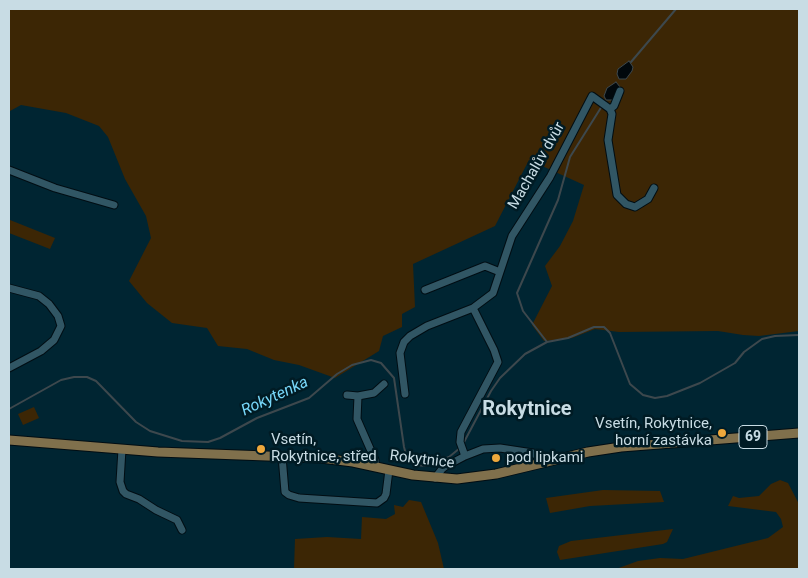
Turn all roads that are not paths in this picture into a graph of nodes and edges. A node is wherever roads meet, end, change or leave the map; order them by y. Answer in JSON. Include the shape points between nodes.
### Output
{"nodes":[{"id":1,"x":620,"y":91,"type":"dead end"},
{"id":2,"x":610,"y":109,"type":"junction"},
{"id":3,"x":9,"y":170,"type":"edge"},
{"id":4,"x":654,"y":188,"type":"dead end"},
{"id":5,"x":114,"y":205,"type":"dead end"},
{"id":6,"x":500,"y":272,"type":"junction"},
{"id":7,"x":9,"y":288,"type":"edge"},
{"id":8,"x":425,"y":290,"type":"dead end"},
{"id":9,"x":473,"y":308,"type":"junction"},
{"id":10,"x":9,"y":368,"type":"edge"},
{"id":11,"x":384,"y":384,"type":"dead end"},
{"id":12,"x":347,"y":394,"type":"dead end"},
{"id":13,"x":405,"y":394,"type":"dead end"},
{"id":14,"x":358,"y":396,"type":"junction"},
{"id":15,"x":799,"y":433,"type":"edge"},
{"id":16,"x":9,"y":440,"type":"edge"},
{"id":17,"x":122,"y":449,"type":"junction"},
{"id":18,"x":464,"y":453,"type":"junction"},
{"id":19,"x":282,"y":456,"type":"junction"},
{"id":20,"x":542,"y":463,"type":"junction"},
{"id":21,"x":375,"y":467,"type":"junction"},
{"id":22,"x":389,"y":470,"type":"junction"},
{"id":23,"x":435,"y":478,"type":"junction"},
{"id":24,"x":182,"y":530,"type":"dead end"}],
"edges":[{"from":1,"to":2,"type":"street"},
{"from":2,"to":4,"type":"street","via":[[608,140],[618,195],[626,204],[635,207],[648,199]]},
{"from":2,"to":6,"type":"street","name":"Machalův dvůr","via":[[592,96],[550,177],[512,236]]},
{"from":3,"to":5,"type":"street","via":[[55,188]]},
{"from":6,"to":8,"type":"street","via":[[485,266]]},
{"from":6,"to":9,"type":"street","name":"Machalův dvůr","via":[[494,292]]},
{"from":7,"to":10,"type":"street","via":[[40,296],[58,316],[61,326],[54,340],[41,351]]},
{"from":9,"to":13,"type":"street","name":"Machalův dvůr","via":[[427,326],[404,342],[400,353]]},
{"from":9,"to":18,"type":"street","via":[[498,362],[461,432]]},
{"from":11,"to":14,"type":"street","via":[[374,393]]},
{"from":12,"to":14,"type":"street"},
{"from":14,"to":21,"type":"street","via":[[357,419]]},
{"from":15,"to":20,"type":"main road","name":"Rokytnice","number":"69","via":[[621,447]]},
{"from":16,"to":17,"type":"main road","name":"Rokytnice","number":"69"},
{"from":17,"to":19,"type":"main road","name":"Rokytnice","number":"69"},
{"from":17,"to":24,"type":"street","via":[[120,482],[123,491],[177,520]]},
{"from":18,"to":20,"type":"street","via":[[500,448],[532,454]]},
{"from":18,"to":23,"type":"street"},
{"from":19,"to":21,"type":"main road","name":"Rokytnice","number":"69"},
{"from":19,"to":22,"type":"street","via":[[285,492],[299,498],[377,503],[386,494]]},
{"from":20,"to":23,"type":"main road","name":"Rokytnice","number":"69","via":[[483,476]]},
{"from":21,"to":22,"type":"main road","name":"Rokytnice","number":"69"},
{"from":22,"to":23,"type":"main road","name":"Rokytnice","number":"69"}]}
